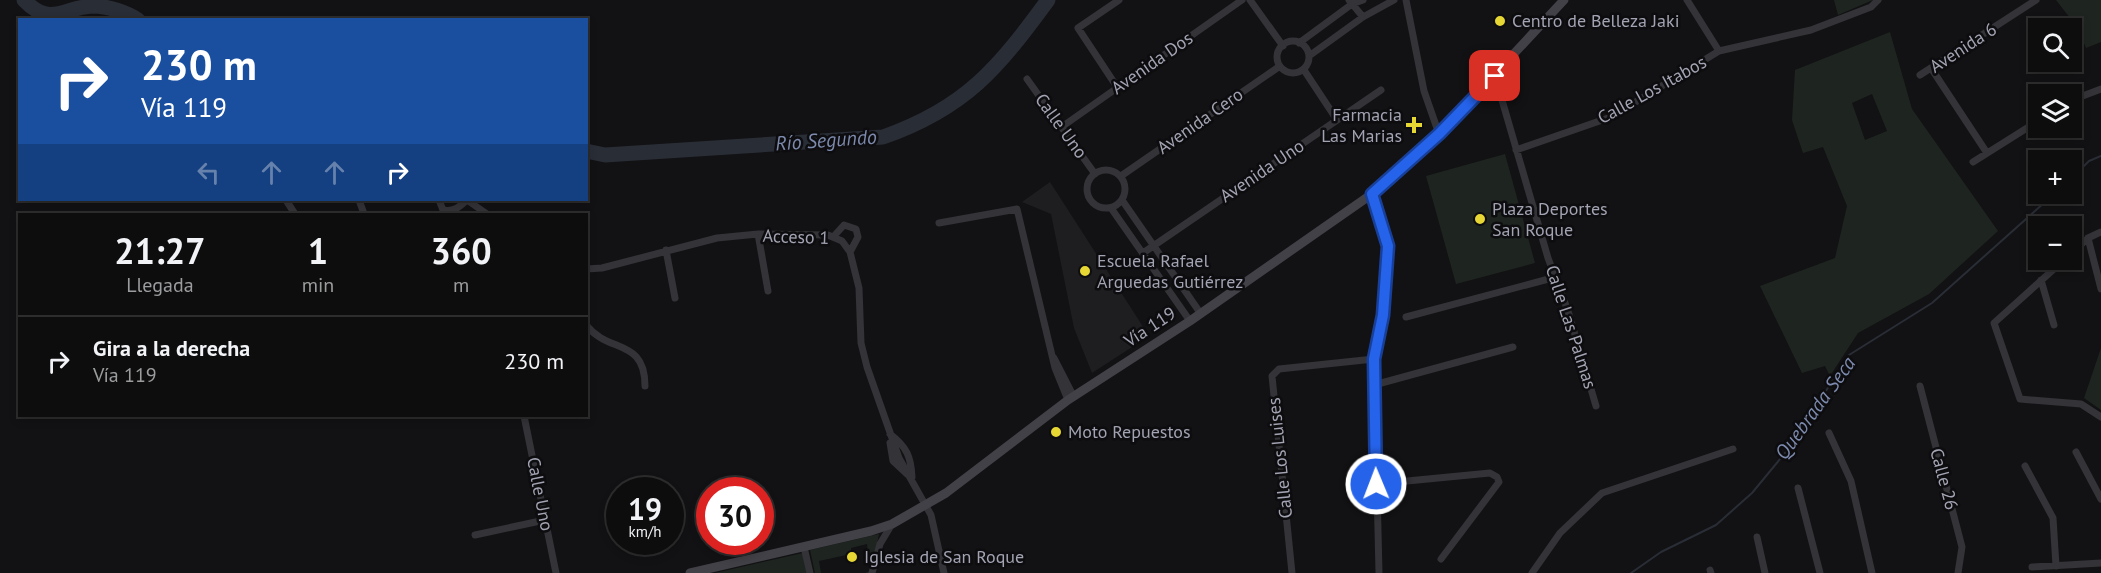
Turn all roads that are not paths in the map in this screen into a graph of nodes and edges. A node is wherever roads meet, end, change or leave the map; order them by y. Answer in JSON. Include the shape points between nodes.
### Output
{"nodes":[{"id":1,"x":1119,"y":0,"type":"edge"},
{"id":2,"x":1242,"y":0,"type":"edge"},
{"id":3,"x":1250,"y":0,"type":"edge"},
{"id":4,"x":1363,"y":0,"type":"edge"},
{"id":5,"x":1395,"y":0,"type":"edge"},
{"id":6,"x":1406,"y":0,"type":"edge"},
{"id":7,"x":1564,"y":0,"type":"edge"},
{"id":8,"x":1687,"y":0,"type":"edge"},
{"id":9,"x":1878,"y":0,"type":"edge"},
{"id":10,"x":2036,"y":0,"type":"edge"},
{"id":11,"x":1351,"y":2,"type":"edge"},
{"id":12,"x":1363,"y":17,"type":"junction"},
{"id":13,"x":1299,"y":43,"type":"junction"},
{"id":14,"x":1282,"y":46,"type":"junction"},
{"id":15,"x":1719,"y":51,"type":"junction"},
{"id":16,"x":1309,"y":56,"type":"junction"},
{"id":17,"x":1280,"y":66,"type":"junction"},
{"id":18,"x":1931,"y":68,"type":"junction"},
{"id":19,"x":1304,"y":70,"type":"junction"},
{"id":20,"x":1920,"y":75,"type":"dead end"},
{"id":21,"x":1495,"y":76,"type":"junction"},
{"id":22,"x":1028,"y":79,"type":"dead end"},
{"id":23,"x":1117,"y":87,"type":"junction"},
{"id":24,"x":2101,"y":89,"type":"edge"},
{"id":25,"x":1381,"y":90,"type":"dead end"},
{"id":26,"x":2082,"y":96,"type":"edge"},
{"id":27,"x":1337,"y":120,"type":"junction"},
{"id":28,"x":1063,"y":126,"type":"junction"},
{"id":29,"x":2028,"y":127,"type":"edge"},
{"id":30,"x":1439,"y":134,"type":"junction"},
{"id":31,"x":1516,"y":150,"type":"junction"},
{"id":32,"x":1987,"y":153,"type":"junction"},
{"id":33,"x":1973,"y":162,"type":"dead end"},
{"id":34,"x":1095,"y":174,"type":"junction"},
{"id":35,"x":1121,"y":176,"type":"junction"},
{"id":36,"x":1372,"y":194,"type":"junction"},
{"id":37,"x":1122,"y":200,"type":"junction"},
{"id":38,"x":359,"y":201,"type":"edge"},
{"id":39,"x":439,"y":201,"type":"edge"},
{"id":40,"x":466,"y":201,"type":"edge"},
{"id":41,"x":468,"y":201,"type":"edge"},
{"id":42,"x":1111,"y":208,"type":"junction"},
{"id":43,"x":363,"y":211,"type":"dead end"},
{"id":44,"x":486,"y":213,"type":"edge"},
{"id":45,"x":939,"y":223,"type":"dead end"},
{"id":46,"x":2101,"y":232,"type":"edge"},
{"id":47,"x":758,"y":234,"type":"junction"},
{"id":48,"x":834,"y":236,"type":"junction"},
{"id":49,"x":2088,"y":238,"type":"junction"},
{"id":50,"x":2082,"y":244,"type":"edge"},
{"id":51,"x":1154,"y":246,"type":"junction"},
{"id":52,"x":666,"y":250,"type":"junction"},
{"id":53,"x":850,"y":252,"type":"junction"},
{"id":54,"x":1143,"y":253,"type":"junction"},
{"id":55,"x":588,"y":269,"type":"edge"},
{"id":56,"x":2052,"y":270,"type":"edge"},
{"id":57,"x":1556,"y":276,"type":"junction"},
{"id":58,"x":2041,"y":280,"type":"junction"},
{"id":59,"x":2101,"y":289,"type":"edge"},
{"id":60,"x":768,"y":291,"type":"dead end"},
{"id":61,"x":675,"y":298,"type":"dead end"},
{"id":62,"x":1201,"y":314,"type":"junction"},
{"id":63,"x":1406,"y":317,"type":"dead end"},
{"id":64,"x":1190,"y":321,"type":"junction"},
{"id":65,"x":2054,"y":324,"type":"dead end"},
{"id":66,"x":588,"y":327,"type":"edge"},
{"id":67,"x":1514,"y":347,"type":"dead end"},
{"id":68,"x":1374,"y":359,"type":"junction"},
{"id":69,"x":1374,"y":385,"type":"junction"},
{"id":70,"x":645,"y":386,"type":"dead end"},
{"id":71,"x":1920,"y":386,"type":"dead end"},
{"id":72,"x":1071,"y":398,"type":"junction"},
{"id":73,"x":1596,"y":406,"type":"dead end"},
{"id":74,"x":524,"y":417,"type":"edge"},
{"id":75,"x":2101,"y":417,"type":"edge"},
{"id":76,"x":1829,"y":433,"type":"dead end"},
{"id":77,"x":1733,"y":449,"type":"dead end"},
{"id":78,"x":2076,"y":452,"type":"dead end"},
{"id":79,"x":2025,"y":466,"type":"dead end"},
{"id":80,"x":1376,"y":484,"type":"junction"},
{"id":81,"x":1798,"y":488,"type":"dead end"},
{"id":82,"x":2101,"y":499,"type":"edge"},
{"id":83,"x":926,"y":506,"type":"junction"},
{"id":84,"x":545,"y":520,"type":"junction"},
{"id":85,"x":892,"y":524,"type":"junction"},
{"id":86,"x":475,"y":535,"type":"dead end"},
{"id":87,"x":1757,"y":537,"type":"dead end"},
{"id":88,"x":804,"y":547,"type":"junction"},
{"id":89,"x":1440,"y":559,"type":"dead end"},
{"id":90,"x":2101,"y":563,"type":"edge"},
{"id":91,"x":2056,"y":566,"type":"junction"},
{"id":92,"x":2032,"y":567,"type":"dead end"},
{"id":93,"x":704,"y":572,"type":"edge"},
{"id":94,"x":556,"y":573,"type":"edge"},
{"id":95,"x":690,"y":573,"type":"edge"},
{"id":96,"x":810,"y":573,"type":"edge"},
{"id":97,"x":872,"y":573,"type":"edge"},
{"id":98,"x":944,"y":573,"type":"edge"},
{"id":99,"x":1292,"y":573,"type":"edge"},
{"id":100,"x":1379,"y":573,"type":"edge"},
{"id":101,"x":1532,"y":573,"type":"edge"},
{"id":102,"x":1765,"y":573,"type":"edge"},
{"id":103,"x":1820,"y":573,"type":"edge"},
{"id":104,"x":1872,"y":573,"type":"edge"},
{"id":105,"x":1958,"y":573,"type":"edge"}],
"edges":[{"from":1,"to":23,"type":"street","via":[[1078,28]]},
{"from":2,"to":23,"type":"street","name":"Avenida Dos"},
{"from":3,"to":14,"type":"street"},
{"from":4,"to":11,"type":"street"},
{"from":5,"to":12,"type":"street"},
{"from":6,"to":30,"type":"street","via":[[1424,91]]},
{"from":7,"to":21,"type":"main road","name":"Vía 119"},
{"from":8,"to":15,"type":"street"},
{"from":9,"to":15,"type":"street","name":"Calle Los Itabos","via":[[1871,8],[1811,30]]},
{"from":10,"to":18,"type":"street","name":"Avenida 6"},
{"from":11,"to":12,"type":"street"},
{"from":11,"to":13,"type":"street"},
{"from":12,"to":16,"type":"street"},
{"from":13,"to":14,"type":"street"},
{"from":13,"to":16,"type":"street"},
{"from":14,"to":17,"type":"street","via":[[1277,55]]},
{"from":15,"to":31,"type":"street","name":"Calle Los Itabos","via":[[1611,117]]},
{"from":16,"to":19,"type":"street"},
{"from":17,"to":19,"type":"street","via":[[1293,73]]},
{"from":17,"to":35,"type":"street","name":"Avenida Cero"},
{"from":18,"to":20,"type":"street","name":"Avenida 6"},
{"from":18,"to":32,"type":"street"},
{"from":19,"to":27,"type":"street"},
{"from":21,"to":30,"type":"main road","name":"Vía 119"},
{"from":21,"to":31,"type":"street","name":"Calle Las Palmas"},
{"from":22,"to":28,"type":"street","name":"Calle Uno"},
{"from":23,"to":28,"type":"street","name":"Avenida Dos"},
{"from":24,"to":26,"type":"street"},
{"from":25,"to":27,"type":"street","name":"Avenida Uno"},
{"from":27,"to":51,"type":"street","name":"Avenida Uno"},
{"from":28,"to":34,"type":"street","name":"Calle Uno"},
{"from":29,"to":32,"type":"street"},
{"from":30,"to":36,"type":"main road","name":"Vía 119"},
{"from":31,"to":57,"type":"street","name":"Calle Las Palmas"},
{"from":32,"to":33,"type":"street"},
{"from":34,"to":35,"type":"street","via":[[1106,170]]},
{"from":34,"to":42,"type":"street","via":[[1087,189],[1090,200]]},
{"from":35,"to":37,"type":"street","via":[[1126,188]]},
{"from":36,"to":62,"type":"main road","name":"Vía 119"},
{"from":36,"to":68,"type":"street","via":[[1388,246],[1383,315]]},
{"from":37,"to":42,"type":"street"},
{"from":37,"to":51,"type":"street"},
{"from":38,"to":43,"type":"street"},
{"from":39,"to":40,"type":"street","via":[[443,210],[448,211]]},
{"from":41,"to":44,"type":"street"},
{"from":42,"to":54,"type":"street"},
{"from":45,"to":72,"type":"street","via":[[1017,209],[1054,358]]},
{"from":46,"to":49,"type":"street"},
{"from":47,"to":48,"type":"street","name":"Acceso 1"},
{"from":47,"to":52,"type":"street","name":"Acceso 1","via":[[717,238]]},
{"from":47,"to":60,"type":"street"},
{"from":48,"to":53,"type":"street","name":"Acceso 1"},
{"from":48,"to":53,"type":"street","via":[[844,225],[856,229],[858,237]]},
{"from":49,"to":50,"type":"street"},
{"from":49,"to":59,"type":"street"},
{"from":51,"to":54,"type":"street","name":"Avenida Uno"},
{"from":51,"to":62,"type":"street"},
{"from":52,"to":55,"type":"street","name":"Acceso 1"},
{"from":52,"to":61,"type":"street"},
{"from":53,"to":83,"type":"street","name":"Acceso 1","via":[[860,288],[861,343],[867,367],[899,458]]},
{"from":54,"to":64,"type":"street"},
{"from":56,"to":58,"type":"street"},
{"from":57,"to":63,"type":"street"},
{"from":57,"to":73,"type":"street","name":"Calle Las Palmas"},
{"from":58,"to":65,"type":"street"},
{"from":58,"to":75,"type":"street","via":[[1994,323],[2020,399],[2081,404]]},
{"from":62,"to":64,"type":"main road","name":"Vía 119"},
{"from":64,"to":72,"type":"main road","name":"Vía 119"},
{"from":66,"to":70,"type":"street","via":[[604,340],[633,353],[645,368]]},
{"from":67,"to":69,"type":"street"},
{"from":68,"to":69,"type":"street"},
{"from":68,"to":99,"type":"street","name":"Calle Los Luises","via":[[1280,369],[1272,376]]},
{"from":69,"to":80,"type":"street"},
{"from":71,"to":105,"type":"street","name":"Calle 26","via":[[1962,547]]},
{"from":72,"to":83,"type":"main road","name":"Vía 119"},
{"from":74,"to":84,"type":"street","name":"Calle Uno"},
{"from":76,"to":104,"type":"street","via":[[1851,481]]},
{"from":77,"to":101,"type":"street","via":[[1602,493],[1560,533]]},
{"from":78,"to":82,"type":"street"},
{"from":79,"to":91,"type":"street","via":[[2053,518]]},
{"from":80,"to":89,"type":"street","via":[[1490,473],[1497,477],[1499,482]]},
{"from":80,"to":100,"type":"street"},
{"from":81,"to":103,"type":"street"},
{"from":83,"to":85,"type":"main road","name":"Vía 119"},
{"from":83,"to":98,"type":"street","name":"Acceso 1","via":[[936,531]]},
{"from":84,"to":86,"type":"street"},
{"from":84,"to":94,"type":"street","name":"Calle Uno"},
{"from":85,"to":88,"type":"main road","name":"Vía 119"},
{"from":85,"to":97,"type":"street","via":[[880,544]]},
{"from":87,"to":102,"type":"street"},
{"from":88,"to":93,"type":"main road","name":"Vía 119"},
{"from":88,"to":96,"type":"street"},
{"from":90,"to":91,"type":"street"},
{"from":91,"to":92,"type":"street"},
{"from":93,"to":95,"type":"main road","name":"Vía 119"}]}
